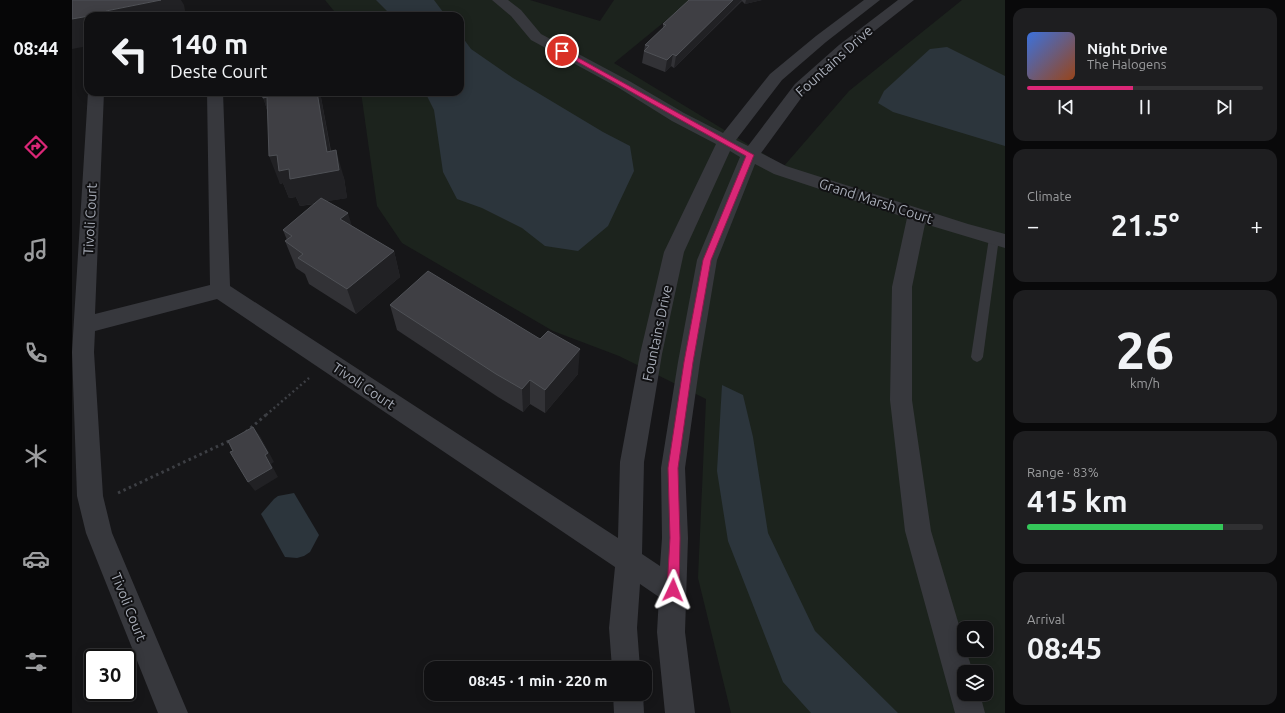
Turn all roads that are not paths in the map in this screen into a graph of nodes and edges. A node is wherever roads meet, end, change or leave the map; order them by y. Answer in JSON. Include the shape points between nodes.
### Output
{"nodes":[{"id":1,"x":499,"y":0,"type":"edge"},
{"id":2,"x":873,"y":0,"type":"edge"},
{"id":3,"x":907,"y":0,"type":"edge"},
{"id":4,"x":513,"y":6,"type":"edge"},
{"id":5,"x":96,"y":96,"type":"edge"},
{"id":6,"x":215,"y":96,"type":"edge"},
{"id":7,"x":725,"y":142,"type":"junction"},
{"id":8,"x":750,"y":155,"type":"junction"},
{"id":9,"x":917,"y":214,"type":"junction"},
{"id":10,"x":999,"y":240,"type":"edge"},
{"id":11,"x":220,"y":290,"type":"junction"},
{"id":12,"x":84,"y":325,"type":"junction"},
{"id":13,"x":977,"y":357,"type":"dead end"},
{"id":14,"x":629,"y":561,"type":"junction"},
{"id":15,"x":673,"y":590,"type":"junction"},
{"id":16,"x":625,"y":661,"type":"edge"},
{"id":17,"x":957,"y":667,"type":"edge"},
{"id":18,"x":628,"y":701,"type":"edge"},
{"id":19,"x":967,"y":701,"type":"edge"},
{"id":20,"x":173,"y":713,"type":"edge"},
{"id":21,"x":629,"y":713,"type":"edge"},
{"id":22,"x":680,"y":713,"type":"edge"},
{"id":23,"x":970,"y":713,"type":"edge"}],
"edges":[{"from":1,"to":4,"type":"street","name":"Grand Marsh Court"},
{"from":2,"to":7,"type":"street","name":"Fountains Drive","via":[[776,77]]},
{"from":3,"to":8,"type":"street","name":"Fountains Drive","via":[[844,48],[801,87]]},
{"from":4,"to":7,"type":"street","name":"Grand Marsh Court","via":[[536,37]]},
{"from":5,"to":12,"type":"street","name":"Tivoli Court"},
{"from":6,"to":11,"type":"street"},
{"from":7,"to":8,"type":"street","name":"Grand Marsh Court"},
{"from":7,"to":14,"type":"street","name":"Fountains Drive","via":[[672,259],[632,462]]},
{"from":8,"to":9,"type":"street","name":"Grand Marsh Court","via":[[780,170]]},
{"from":8,"to":15,"type":"street","name":"Fountains Drive","via":[[707,260],[673,468]]},
{"from":9,"to":10,"type":"street","name":"Grand Marsh Court"},
{"from":9,"to":17,"type":"street","via":[[902,287],[901,400],[918,531]]},
{"from":10,"to":13,"type":"lane"},
{"from":11,"to":12,"type":"street"},
{"from":11,"to":14,"type":"street","name":"Tivoli Court"},
{"from":12,"to":20,"type":"street","name":"Tivoli Court","via":[[90,496],[99,533]]},
{"from":14,"to":15,"type":"street","name":"Tivoli Court"},
{"from":14,"to":16,"type":"street","name":"Fountains Drive","via":[[623,628]]},
{"from":15,"to":22,"type":"street","name":"Fountains Drive","via":[[672,632]]},
{"from":18,"to":21,"type":"street"},
{"from":19,"to":23,"type":"street"}]}
